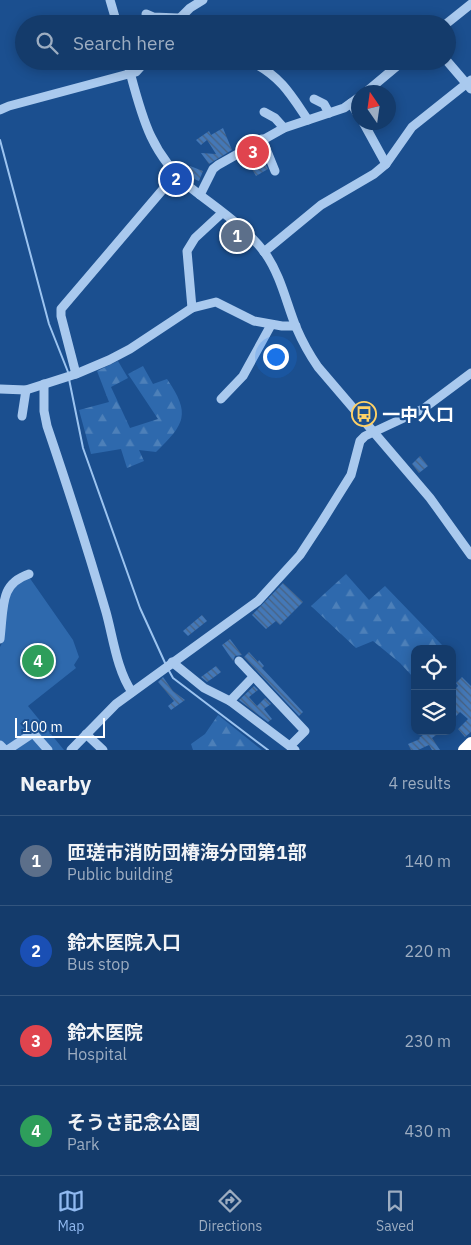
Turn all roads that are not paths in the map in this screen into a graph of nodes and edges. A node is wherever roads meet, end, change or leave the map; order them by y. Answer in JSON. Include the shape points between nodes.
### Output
{"nodes":[{"id":1,"x":110,"y":0,"type":"edge"},
{"id":2,"x":203,"y":0,"type":"edge"},
{"id":3,"x":471,"y":4,"type":"edge"},
{"id":4,"x":114,"y":15,"type":"edge"},
{"id":5,"x":184,"y":15,"type":"edge"},
{"id":6,"x":456,"y":16,"type":"edge"},
{"id":7,"x":129,"y":70,"type":"edge"},
{"id":8,"x":138,"y":70,"type":"edge"},
{"id":9,"x":264,"y":70,"type":"edge"},
{"id":10,"x":392,"y":70,"type":"edge"},
{"id":11,"x":456,"y":70,"type":"edge"},
{"id":12,"x":130,"y":74,"type":"junction"},
{"id":13,"x":469,"y":84,"type":"edge"},
{"id":14,"x":374,"y":85,"type":"edge"},
{"id":15,"x":314,"y":99,"type":"dead end"},
{"id":16,"x":351,"y":102,"type":"edge"},
{"id":17,"x":0,"y":110,"type":"edge"},
{"id":18,"x":264,"y":112,"type":"dead end"},
{"id":19,"x":295,"y":113,"type":"dead end"},
{"id":20,"x":329,"y":113,"type":"junction"},
{"id":21,"x":306,"y":121,"type":"junction"},
{"id":22,"x":284,"y":128,"type":"junction"},
{"id":23,"x":367,"y":130,"type":"edge"},
{"id":24,"x":262,"y":140,"type":"junction"},
{"id":25,"x":386,"y":164,"type":"junction"},
{"id":26,"x":275,"y":171,"type":"dead end"},
{"id":27,"x":176,"y":174,"type":"junction"},
{"id":28,"x":200,"y":195,"type":"junction"},
{"id":29,"x":222,"y":213,"type":"junction"},
{"id":30,"x":264,"y":252,"type":"junction"},
{"id":31,"x":192,"y":308,"type":"junction"},
{"id":32,"x":271,"y":325,"type":"junction"},
{"id":33,"x":296,"y":326,"type":"junction"},
{"id":34,"x":471,"y":373,"type":"edge"},
{"id":35,"x":76,"y":374,"type":"junction"},
{"id":36,"x":44,"y":384,"type":"junction"},
{"id":37,"x":0,"y":389,"type":"edge"},
{"id":38,"x":26,"y":390,"type":"junction"},
{"id":39,"x":220,"y":400,"type":"dead end"},
{"id":40,"x":22,"y":416,"type":"dead end"},
{"id":41,"x":373,"y":432,"type":"junction"},
{"id":42,"x":471,"y":556,"type":"edge"},
{"id":43,"x":29,"y":574,"type":"dead end"},
{"id":44,"x":0,"y":639,"type":"edge"},
{"id":45,"x":172,"y":662,"type":"junction"},
{"id":46,"x":239,"y":662,"type":"dead end"},
{"id":47,"x":253,"y":678,"type":"junction"},
{"id":48,"x":132,"y":692,"type":"junction"},
{"id":49,"x":230,"y":701,"type":"junction"},
{"id":50,"x":86,"y":734,"type":"junction"},
{"id":51,"x":471,"y":743,"type":"edge"},
{"id":52,"x":0,"y":745,"type":"edge"},
{"id":53,"x":292,"y":748,"type":"edge"},
{"id":54,"x":48,"y":750,"type":"edge"},
{"id":55,"x":71,"y":750,"type":"edge"},
{"id":56,"x":102,"y":750,"type":"edge"},
{"id":57,"x":464,"y":750,"type":"edge"}],
"edges":[{"from":1,"to":4,"type":"street"},
{"from":2,"to":5,"type":"street"},
{"from":3,"to":6,"type":"street"},
{"from":7,"to":12,"type":"street"},
{"from":8,"to":12,"type":"street"},
{"from":9,"to":21,"type":"street","via":[[283,83]]},
{"from":10,"to":14,"type":"street"},
{"from":11,"to":13,"type":"street"},
{"from":12,"to":17,"type":"street"},
{"from":12,"to":27,"type":"street","via":[[146,130]]},
{"from":13,"to":25,"type":"street","via":[[412,127]]},
{"from":15,"to":20,"type":"street","via":[[324,104]]},
{"from":16,"to":20,"type":"street"},
{"from":18,"to":22,"type":"street"},
{"from":19,"to":21,"type":"street"},
{"from":20,"to":21,"type":"street"},
{"from":21,"to":22,"type":"street"},
{"from":22,"to":24,"type":"street"},
{"from":23,"to":25,"type":"street"},
{"from":24,"to":26,"type":"street"},
{"from":24,"to":28,"type":"street","via":[[213,170]]},
{"from":25,"to":30,"type":"street","via":[[321,205]]},
{"from":27,"to":28,"type":"street"},
{"from":27,"to":35,"type":"street","via":[[62,309]]},
{"from":28,"to":29,"type":"street"},
{"from":29,"to":30,"type":"street"},
{"from":29,"to":31,"type":"street","via":[[195,238],[187,251]]},
{"from":30,"to":33,"type":"street","via":[[280,279]]},
{"from":31,"to":32,"type":"street","via":[[220,303],[254,321]]},
{"from":31,"to":35,"type":"street","via":[[130,349]]},
{"from":32,"to":33,"type":"street"},
{"from":32,"to":39,"type":"street","via":[[243,376]]},
{"from":33,"to":41,"type":"street","via":[[318,367]]},
{"from":34,"to":41,"type":"street","via":[[423,409]]},
{"from":35,"to":36,"type":"street"},
{"from":36,"to":38,"type":"street"},
{"from":36,"to":48,"type":"street","via":[[47,426],[89,554],[121,674]]},
{"from":37,"to":38,"type":"street"},
{"from":38,"to":40,"type":"street"},
{"from":41,"to":42,"type":"street","via":[[430,498]]},
{"from":41,"to":45,"type":"street","via":[[360,441],[351,475],[300,555],[246,611]]},
{"from":43,"to":44,"type":"street","via":[[8,580],[3,586],[0,594]]},
{"from":45,"to":48,"type":"street"},
{"from":45,"to":49,"type":"street","via":[[204,688]]},
{"from":46,"to":47,"type":"street"},
{"from":47,"to":49,"type":"street"},
{"from":47,"to":53,"type":"street","via":[[305,731]]},
{"from":48,"to":50,"type":"street"},
{"from":49,"to":53,"type":"street"},
{"from":50,"to":55,"type":"street"},
{"from":50,"to":56,"type":"street"},
{"from":51,"to":57,"type":"highway"},
{"from":52,"to":54,"type":"street","via":[[5,750],[9,749],[32,733]]}]}
